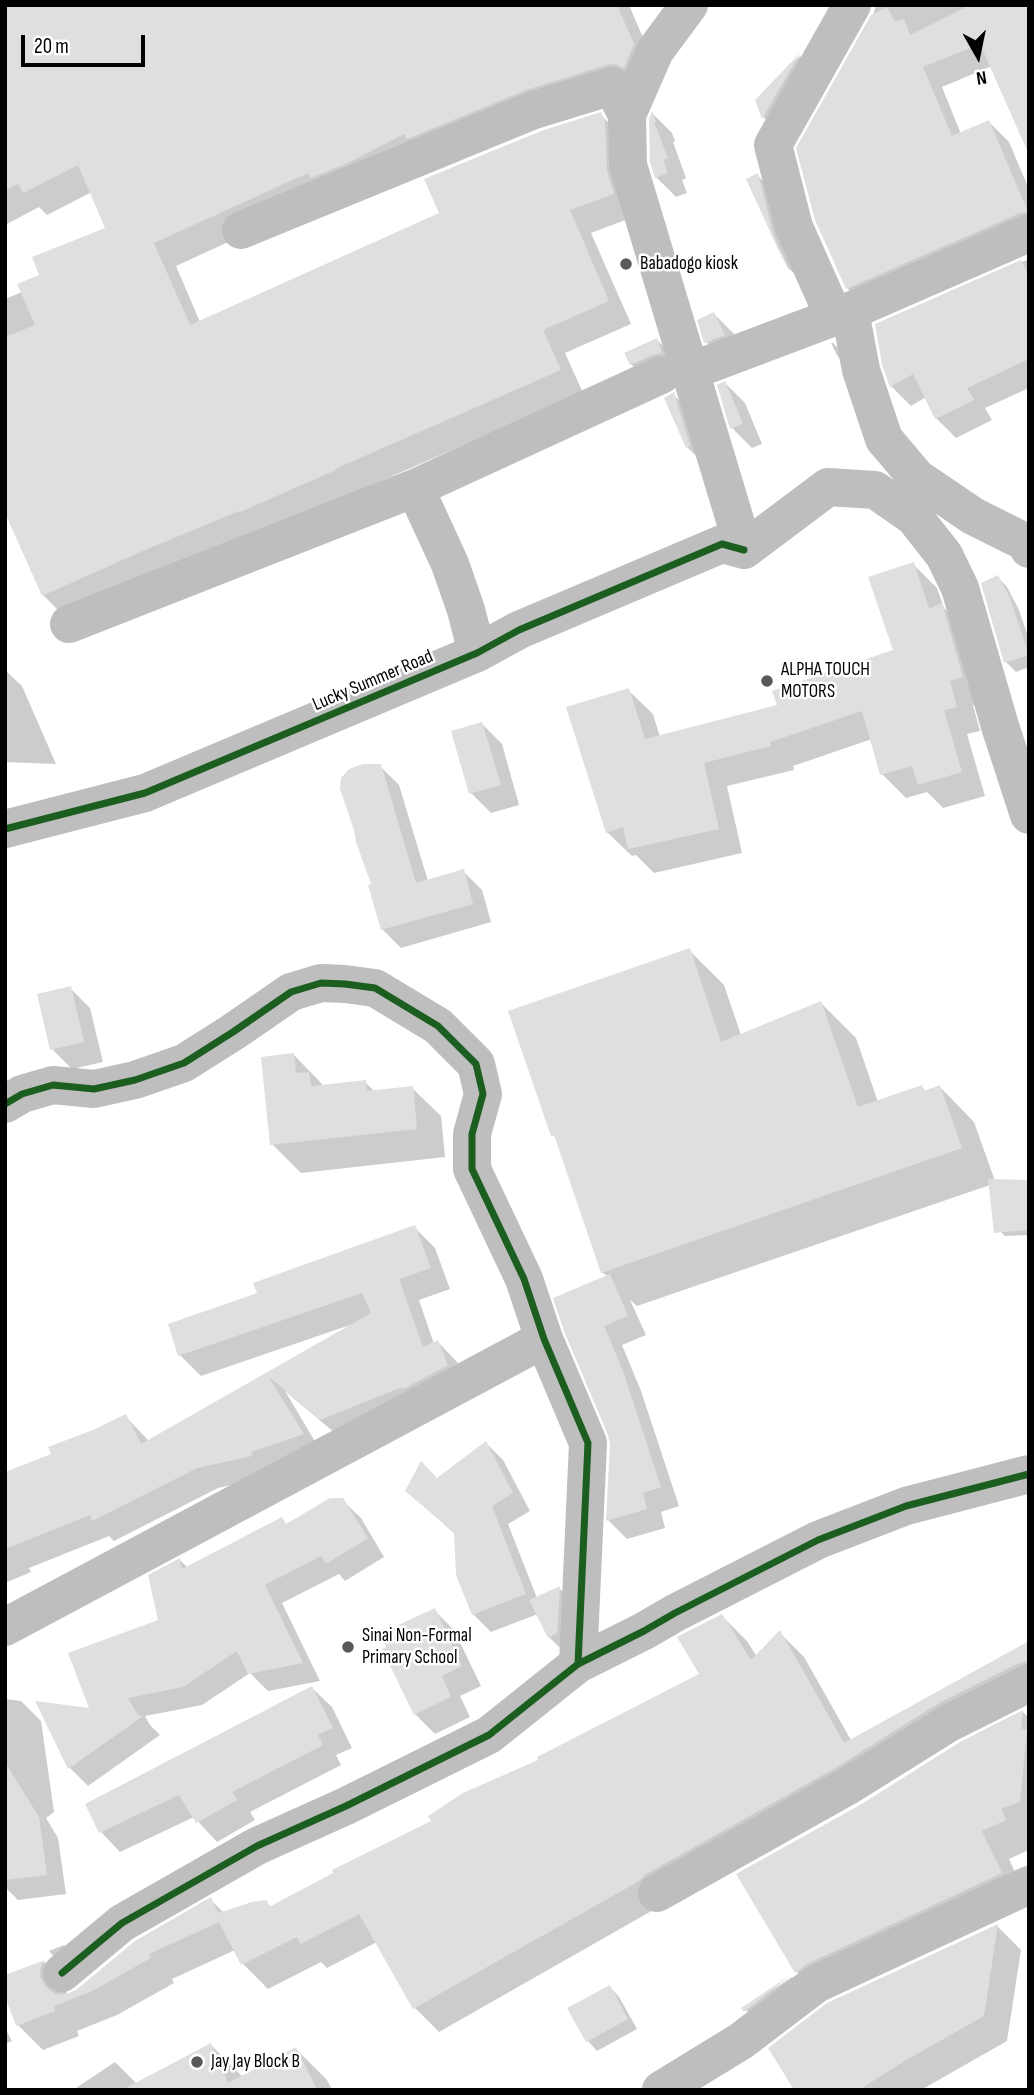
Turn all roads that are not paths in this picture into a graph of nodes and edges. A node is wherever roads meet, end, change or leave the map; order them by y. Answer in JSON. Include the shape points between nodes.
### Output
{"nodes":[{"id":1,"x":689,"y":5,"type":"edge"},
{"id":2,"x":852,"y":5,"type":"edge"},
{"id":3,"x":627,"y":114,"type":"junction"},
{"id":4,"x":241,"y":230,"type":"dead end"},
{"id":5,"x":1029,"y":233,"type":"edge"},
{"id":6,"x":842,"y":314,"type":"junction"},
{"id":7,"x":676,"y":373,"type":"junction"},
{"id":8,"x":415,"y":488,"type":"junction"},
{"id":9,"x":1029,"y":549,"type":"edge"},
{"id":10,"x":744,"y":550,"type":"junction"},
{"id":11,"x":69,"y":624,"type":"dead end"},
{"id":12,"x":477,"y":653,"type":"junction"},
{"id":13,"x":1029,"y":815,"type":"edge"},
{"id":14,"x":5,"y":829,"type":"edge"},
{"id":15,"x":5,"y":1104,"type":"edge"},
{"id":16,"x":544,"y":1339,"type":"junction"},
{"id":17,"x":1029,"y":1474,"type":"edge"},
{"id":18,"x":5,"y":1627,"type":"edge"},
{"id":19,"x":579,"y":1664,"type":"junction"},
{"id":20,"x":1029,"y":1683,"type":"edge"},
{"id":21,"x":1029,"y":1885,"type":"edge"},
{"id":22,"x":657,"y":1893,"type":"dead end"},
{"id":23,"x":62,"y":1973,"type":"dead end"},
{"id":24,"x":661,"y":2090,"type":"edge"}],
"edges":[{"from":1,"to":3,"type":"street","via":[[655,51]]},
{"from":2,"to":6,"type":"street","via":[[773,145],[794,227]]},
{"from":3,"to":4,"type":"street","via":[[612,86],[534,110]]},
{"from":3,"to":7,"type":"street","via":[[628,165]]},
{"from":5,"to":6,"type":"street"},
{"from":6,"to":7,"type":"street"},
{"from":6,"to":9,"type":"street","via":[[884,439],[917,478],[973,516],[1025,542]]},
{"from":7,"to":8,"type":"street"},
{"from":7,"to":10,"type":"street"},
{"from":8,"to":11,"type":"street"},
{"from":8,"to":12,"type":"street","via":[[450,564]]},
{"from":10,"to":12,"type":"street","name":"Lucky Summer Road","via":[[722,544],[519,630]]},
{"from":10,"to":13,"type":"street","via":[[828,487],[875,490],[914,517],[944,555],[960,588]]},
{"from":12,"to":14,"type":"street","name":"Lucky Summer Road","via":[[145,793]]},
{"from":15,"to":16,"type":"street","via":[[53,1084],[94,1089],[184,1063],[291,992],[321,983],[375,988],[438,1026],[476,1064],[483,1094],[472,1135],[472,1169],[524,1279]]},
{"from":16,"to":18,"type":"street"},
{"from":16,"to":19,"type":"street","via":[[588,1443]]},
{"from":17,"to":19,"type":"street","via":[[906,1506],[818,1540]]},
{"from":19,"to":23,"type":"street","via":[[489,1735],[257,1846],[122,1923]]},
{"from":20,"to":22,"type":"street","via":[[949,1723],[848,1786]]},
{"from":21,"to":24,"type":"street","via":[[816,1984],[741,2041]]}]}
